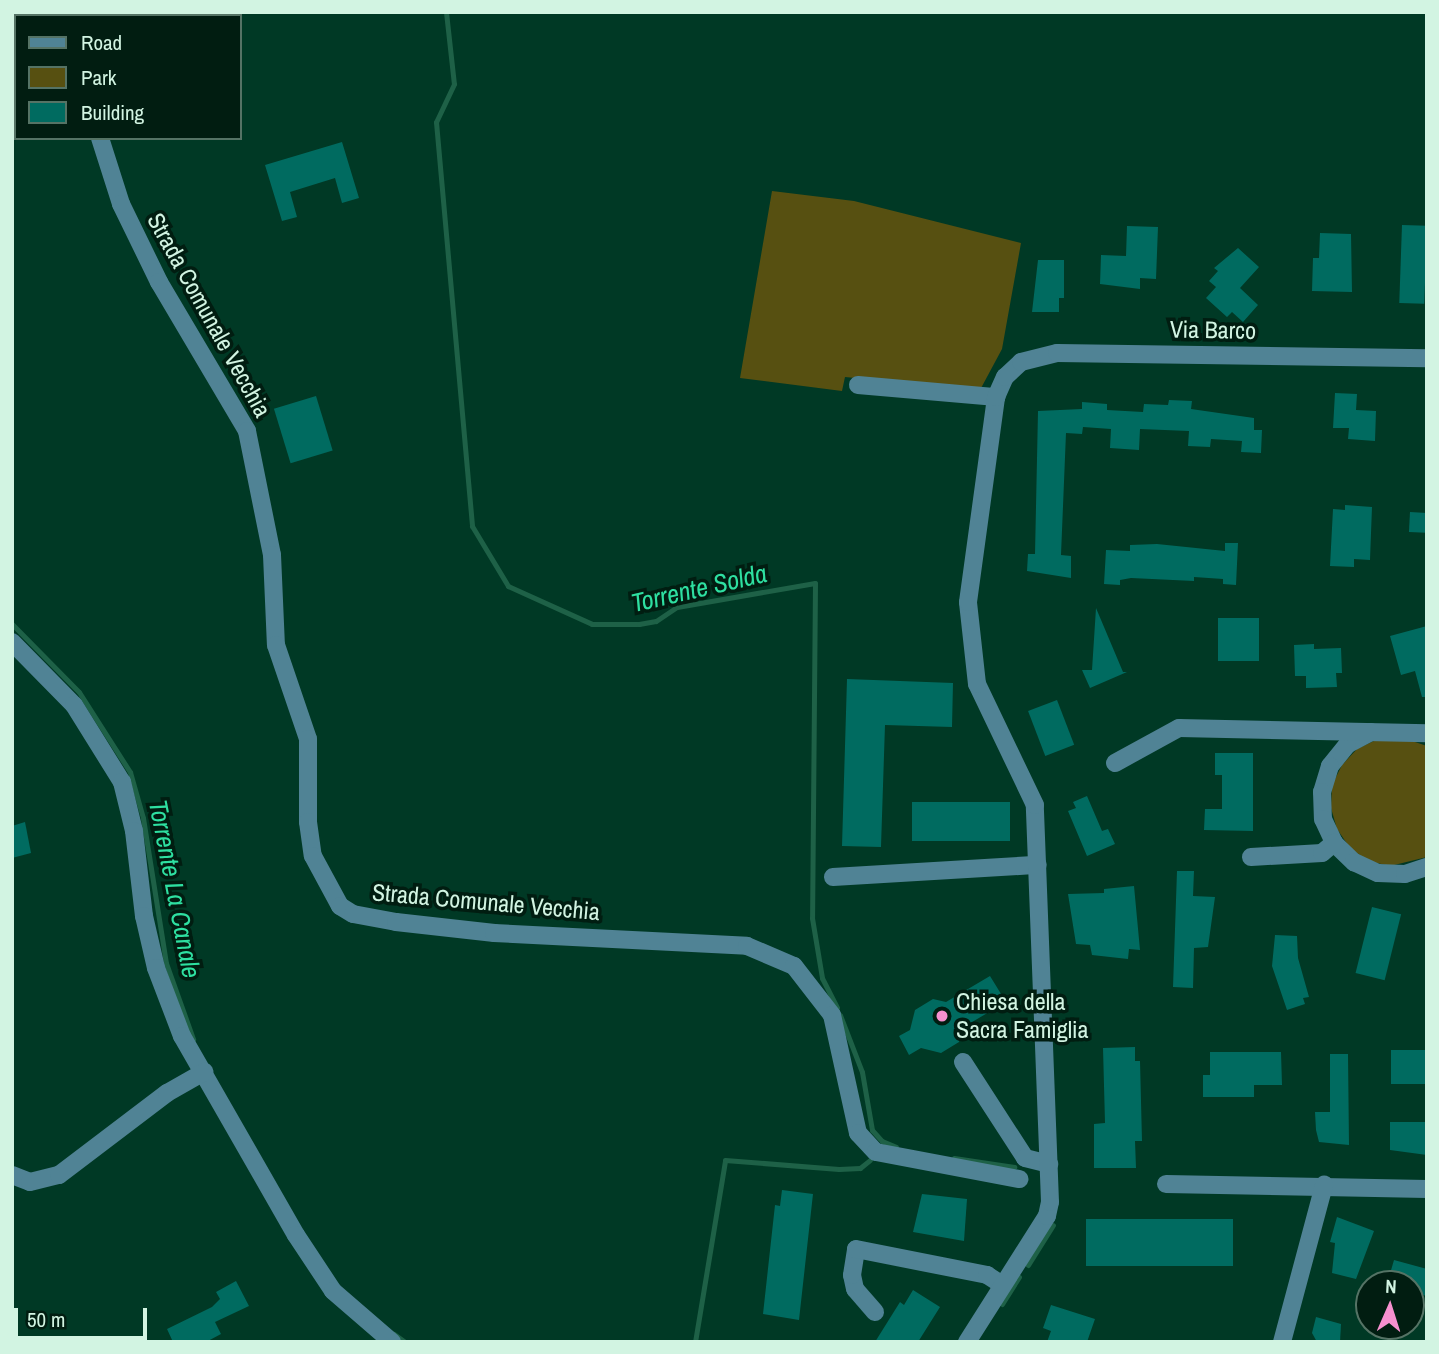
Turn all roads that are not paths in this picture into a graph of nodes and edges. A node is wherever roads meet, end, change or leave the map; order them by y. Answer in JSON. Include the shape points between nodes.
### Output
{"nodes":[{"id":1,"x":101,"y":140,"type":"edge"},
{"id":2,"x":1427,"y":358,"type":"edge"},
{"id":3,"x":858,"y":385,"type":"dead end"},
{"id":4,"x":996,"y":397,"type":"junction"},
{"id":5,"x":12,"y":642,"type":"edge"},
{"id":6,"x":1371,"y":732,"type":"junction"},
{"id":7,"x":1426,"y":733,"type":"edge"},
{"id":8,"x":1115,"y":763,"type":"dead end"},
{"id":9,"x":1334,"y":844,"type":"junction"},
{"id":10,"x":1251,"y":857,"type":"dead end"},
{"id":11,"x":1038,"y":865,"type":"junction"},
{"id":12,"x":1427,"y":867,"type":"edge"},
{"id":13,"x":833,"y":877,"type":"dead end"},
{"id":14,"x":964,"y":1062,"type":"dead end"},
{"id":15,"x":204,"y":1072,"type":"junction"},
{"id":16,"x":1049,"y":1164,"type":"junction"},
{"id":17,"x":14,"y":1179,"type":"edge"},
{"id":18,"x":1019,"y":1179,"type":"dead end"},
{"id":19,"x":1166,"y":1184,"type":"dead end"},
{"id":20,"x":1324,"y":1185,"type":"junction"},
{"id":21,"x":1427,"y":1189,"type":"edge"},
{"id":22,"x":1001,"y":1284,"type":"junction"},
{"id":23,"x":875,"y":1312,"type":"dead end"},
{"id":24,"x":392,"y":1342,"type":"edge"},
{"id":25,"x":967,"y":1342,"type":"edge"},
{"id":26,"x":1282,"y":1342,"type":"edge"}],
"edges":[{"from":1,"to":18,"type":"street","name":"Strada Comunale Vecchia","via":[[121,204],[159,282],[247,431],[272,555],[276,645],[308,739],[308,822],[313,856],[340,906],[353,914],[396,922],[494,933],[747,946],[794,967],[832,1015],[858,1133],[876,1152]]},
{"from":2,"to":4,"type":"street","name":"Via Barco","via":[[1057,353],[1021,362],[1005,377]]},
{"from":3,"to":4,"type":"street"},
{"from":4,"to":11,"type":"street","via":[[968,602],[971,648],[977,684],[1035,804]]},
{"from":5,"to":15,"type":"street","via":[[74,705],[122,782],[156,968],[182,1036]]},
{"from":6,"to":7,"type":"street"},
{"from":6,"to":8,"type":"street","via":[[1180,728]]},
{"from":6,"to":9,"type":"street","via":[[1347,746],[1330,766],[1322,792],[1323,819]]},
{"from":9,"to":10,"type":"street","via":[[1322,853]]},
{"from":9,"to":12,"type":"street","via":[[1354,862],[1378,873],[1405,874]]},
{"from":11,"to":13,"type":"street"},
{"from":11,"to":16,"type":"street"},
{"from":14,"to":16,"type":"street","via":[[1025,1158]]},
{"from":15,"to":17,"type":"street","via":[[167,1093],[59,1175]]},
{"from":15,"to":24,"type":"street","via":[[333,1291]]},
{"from":16,"to":22,"type":"street","via":[[1047,1216]]},
{"from":19,"to":20,"type":"street"},
{"from":20,"to":21,"type":"street"},
{"from":20,"to":26,"type":"street"},
{"from":22,"to":23,"type":"street","via":[[987,1275],[856,1250],[852,1275],[862,1300]]},
{"from":22,"to":25,"type":"street"}]}
